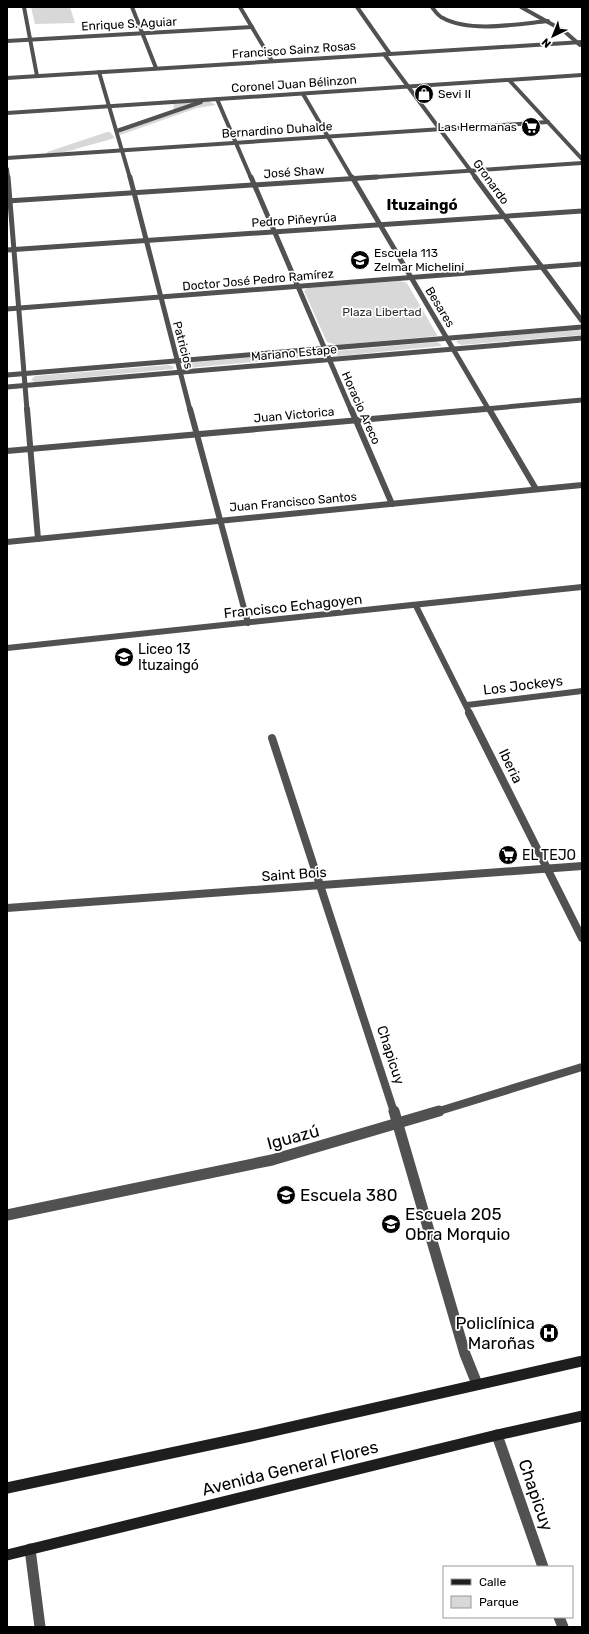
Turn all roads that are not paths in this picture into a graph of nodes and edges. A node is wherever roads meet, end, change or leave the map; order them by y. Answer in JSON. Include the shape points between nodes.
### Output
{"nodes":[{"id":1,"x":24,"y":7,"type":"edge"},
{"id":2,"x":132,"y":7,"type":"edge"},
{"id":3,"x":240,"y":7,"type":"edge"},
{"id":4,"x":357,"y":7,"type":"edge"},
{"id":5,"x":432,"y":7,"type":"edge"},
{"id":6,"x":521,"y":7,"type":"edge"},
{"id":7,"x":548,"y":21,"type":"junction"},
{"id":8,"x":252,"y":28,"type":"junction"},
{"id":9,"x":142,"y":33,"type":"junction"},
{"id":10,"x":30,"y":40,"type":"junction"},
{"id":11,"x":7,"y":41,"type":"edge"},
{"id":12,"x":580,"y":42,"type":"edge"},
{"id":13,"x":582,"y":46,"type":"edge"},
{"id":14,"x":384,"y":54,"type":"junction"},
{"id":15,"x":390,"y":54,"type":"junction"},
{"id":16,"x":272,"y":61,"type":"junction"},
{"id":17,"x":156,"y":68,"type":"junction"},
{"id":18,"x":99,"y":72,"type":"junction"},
{"id":19,"x":582,"y":75,"type":"edge"},
{"id":20,"x":37,"y":76,"type":"junction"},
{"id":21,"x":7,"y":78,"type":"edge"},
{"id":22,"x":509,"y":80,"type":"junction"},
{"id":23,"x":409,"y":87,"type":"junction"},
{"id":24,"x":303,"y":94,"type":"junction"},
{"id":25,"x":217,"y":99,"type":"junction"},
{"id":26,"x":203,"y":100,"type":"junction"},
{"id":27,"x":109,"y":106,"type":"junction"},
{"id":28,"x":7,"y":113,"type":"edge"},
{"id":29,"x":548,"y":122,"type":"junction"},
{"id":30,"x":440,"y":129,"type":"junction"},
{"id":31,"x":117,"y":131,"type":"junction"},
{"id":32,"x":328,"y":136,"type":"junction"},
{"id":33,"x":236,"y":143,"type":"junction"},
{"id":34,"x":123,"y":150,"type":"junction"},
{"id":35,"x":7,"y":158,"type":"edge"},
{"id":36,"x":582,"y":159,"type":"edge"},
{"id":37,"x":582,"y":163,"type":"edge"},
{"id":38,"x":7,"y":169,"type":"edge"},
{"id":39,"x":470,"y":170,"type":"junction"},
{"id":40,"x":353,"y":178,"type":"junction"},
{"id":41,"x":254,"y":184,"type":"junction"},
{"id":42,"x":135,"y":192,"type":"junction"},
{"id":43,"x":8,"y":201,"type":"edge"},
{"id":44,"x":582,"y":211,"type":"edge"},
{"id":45,"x":504,"y":216,"type":"junction"},
{"id":46,"x":380,"y":225,"type":"junction"},
{"id":47,"x":275,"y":232,"type":"junction"},
{"id":48,"x":146,"y":240,"type":"junction"},
{"id":49,"x":14,"y":249,"type":"junction"},
{"id":50,"x":7,"y":250,"type":"edge"},
{"id":51,"x":582,"y":264,"type":"edge"},
{"id":52,"x":542,"y":267,"type":"junction"},
{"id":53,"x":411,"y":277,"type":"junction"},
{"id":54,"x":298,"y":287,"type":"junction"},
{"id":55,"x":160,"y":298,"type":"junction"},
{"id":56,"x":19,"y":308,"type":"junction"},
{"id":57,"x":7,"y":309,"type":"edge"},
{"id":58,"x":582,"y":321,"type":"edge"},
{"id":59,"x":582,"y":327,"type":"edge"},
{"id":60,"x":447,"y":338,"type":"junction"},
{"id":61,"x":582,"y":338,"type":"edge"},
{"id":62,"x":325,"y":348,"type":"junction"},
{"id":63,"x":453,"y":349,"type":"junction"},
{"id":64,"x":329,"y":359,"type":"junction"},
{"id":65,"x":177,"y":361,"type":"junction"},
{"id":66,"x":180,"y":372,"type":"junction"},
{"id":67,"x":24,"y":374,"type":"junction"},
{"id":68,"x":7,"y":375,"type":"edge"},
{"id":69,"x":25,"y":386,"type":"junction"},
{"id":70,"x":7,"y":387,"type":"edge"},
{"id":71,"x":582,"y":400,"type":"edge"},
{"id":72,"x":488,"y":408,"type":"junction"},
{"id":73,"x":356,"y":420,"type":"junction"},
{"id":74,"x":197,"y":434,"type":"junction"},
{"id":75,"x":30,"y":449,"type":"junction"},
{"id":76,"x":7,"y":451,"type":"edge"},
{"id":77,"x":582,"y":485,"type":"edge"},
{"id":78,"x":536,"y":489,"type":"junction"},
{"id":79,"x":392,"y":504,"type":"junction"},
{"id":80,"x":221,"y":520,"type":"junction"},
{"id":81,"x":38,"y":539,"type":"junction"},
{"id":82,"x":7,"y":542,"type":"edge"},
{"id":83,"x":582,"y":587,"type":"edge"},
{"id":84,"x":416,"y":606,"type":"junction"},
{"id":85,"x":248,"y":623,"type":"junction"},
{"id":86,"x":7,"y":648,"type":"edge"},
{"id":87,"x":582,"y":691,"type":"edge"},
{"id":88,"x":467,"y":704,"type":"junction"},
{"id":89,"x":272,"y":738,"type":"dead end"},
{"id":90,"x":582,"y":866,"type":"edge"},
{"id":91,"x":547,"y":869,"type":"junction"},
{"id":92,"x":320,"y":885,"type":"junction"},
{"id":93,"x":7,"y":908,"type":"edge"},
{"id":94,"x":582,"y":938,"type":"edge"},
{"id":95,"x":582,"y":1067,"type":"edge"},
{"id":96,"x":398,"y":1124,"type":"junction"},
{"id":97,"x":7,"y":1216,"type":"edge"},
{"id":98,"x":582,"y":1361,"type":"edge"},
{"id":99,"x":476,"y":1384,"type":"junction"},
{"id":100,"x":582,"y":1416,"type":"edge"},
{"id":101,"x":496,"y":1435,"type":"junction"},
{"id":102,"x":7,"y":1488,"type":"edge"},
{"id":103,"x":30,"y":1549,"type":"junction"},
{"id":104,"x":7,"y":1554,"type":"edge"},
{"id":105,"x":543,"y":1566,"type":"edge"},
{"id":106,"x":40,"y":1627,"type":"edge"}],
"edges":[{"from":1,"to":10,"type":"street"},
{"from":2,"to":9,"type":"street"},
{"from":3,"to":8,"type":"street"},
{"from":4,"to":15,"type":"street"},
{"from":5,"to":7,"type":"street","via":[[438,16],[444,19],[471,25]]},
{"from":6,"to":7,"type":"street"},
{"from":7,"to":12,"type":"street"},
{"from":8,"to":9,"type":"street","name":"Enrique S. Aguiar"},
{"from":8,"to":16,"type":"street"},
{"from":9,"to":10,"type":"street","name":"Enrique S. Aguiar"},
{"from":9,"to":17,"type":"street"},
{"from":10,"to":11,"type":"street","name":"Enrique S. Aguiar"},
{"from":10,"to":20,"type":"street"},
{"from":12,"to":13,"type":"street"},
{"from":12,"to":15,"type":"street","name":"Francisco Sainz Rosas"},
{"from":14,"to":15,"type":"street","name":"Francisco Sainz Rosas"},
{"from":14,"to":16,"type":"street","name":"Francisco Sainz Rosas"},
{"from":14,"to":23,"type":"street","name":"Gronardo"},
{"from":16,"to":17,"type":"street","name":"Francisco Sainz Rosas"},
{"from":17,"to":18,"type":"street","name":"Francisco Sainz Rosas"},
{"from":18,"to":20,"type":"street","name":"Francisco Sainz Rosas"},
{"from":18,"to":27,"type":"street","name":"Patricios"},
{"from":19,"to":22,"type":"street","name":"Coronel Juan Bélinzon"},
{"from":20,"to":21,"type":"street","name":"Francisco Sainz Rosas"},
{"from":22,"to":23,"type":"street","name":"Coronel Juan Bélinzon"},
{"from":22,"to":29,"type":"street"},
{"from":23,"to":24,"type":"street","name":"Coronel Juan Bélinzon"},
{"from":23,"to":30,"type":"street","name":"Gronardo"},
{"from":24,"to":25,"type":"street","name":"Coronel Juan Bélinzon"},
{"from":24,"to":32,"type":"street","name":"Besares"},
{"from":25,"to":26,"type":"street","name":"Coronel Juan Bélinzon"},
{"from":25,"to":33,"type":"street","name":"Horacio Areco"},
{"from":26,"to":27,"type":"street","name":"Coronel Juan Bélinzon"},
{"from":26,"to":31,"type":"street"},
{"from":27,"to":28,"type":"street","name":"Coronel Juan Bélinzon"},
{"from":27,"to":31,"type":"street","name":"Patricios"},
{"from":29,"to":30,"type":"street","name":"Bernardino Duhalde"},
{"from":29,"to":36,"type":"street"},
{"from":30,"to":32,"type":"street","name":"Bernardino Duhalde"},
{"from":30,"to":39,"type":"street","name":"Gronardo"},
{"from":31,"to":34,"type":"street","name":"Patricios"},
{"from":32,"to":33,"type":"street","name":"Bernardino Duhalde"},
{"from":32,"to":40,"type":"street","name":"Besares"},
{"from":33,"to":34,"type":"street","name":"Bernardino Duhalde"},
{"from":33,"to":41,"type":"street","name":"Horacio Areco"},
{"from":34,"to":35,"type":"street","name":"Bernardino Duhalde"},
{"from":34,"to":42,"type":"street","name":"Patricios"},
{"from":37,"to":39,"type":"street","name":"José Shaw"},
{"from":38,"to":43,"type":"street"},
{"from":39,"to":40,"type":"street","name":"José Shaw"},
{"from":39,"to":45,"type":"street","name":"Gronardo"},
{"from":40,"to":41,"type":"street","name":"José Shaw"},
{"from":40,"to":46,"type":"street","name":"Besares"},
{"from":41,"to":42,"type":"street","name":"José Shaw"},
{"from":41,"to":47,"type":"street","name":"Horacio Areco"},
{"from":42,"to":43,"type":"street","name":"José Shaw"},
{"from":42,"to":48,"type":"street","name":"Patricios"},
{"from":43,"to":49,"type":"street"},
{"from":44,"to":45,"type":"street","name":"Pedro Piñeyrúa"},
{"from":45,"to":46,"type":"street","name":"Pedro Piñeyrúa"},
{"from":45,"to":52,"type":"street","name":"Gronardo"},
{"from":46,"to":47,"type":"street","name":"Pedro Piñeyrúa"},
{"from":46,"to":53,"type":"street","name":"Besares"},
{"from":47,"to":48,"type":"street","name":"Pedro Piñeyrúa"},
{"from":47,"to":54,"type":"street","name":"Horacio Areco"},
{"from":48,"to":49,"type":"street","name":"Pedro Piñeyrúa"},
{"from":48,"to":55,"type":"street","name":"Patricios"},
{"from":49,"to":50,"type":"street","name":"Pedro Piñeyrúa"},
{"from":49,"to":56,"type":"street"},
{"from":51,"to":52,"type":"street","name":"Doctor José Pedro Ramírez"},
{"from":52,"to":53,"type":"street","name":"Doctor José Pedro Ramírez"},
{"from":52,"to":58,"type":"street","name":"Gronardo"},
{"from":53,"to":54,"type":"street","name":"Doctor José Pedro Ramírez"},
{"from":53,"to":60,"type":"street","name":"Besares"},
{"from":54,"to":55,"type":"street","name":"Doctor José Pedro Ramírez"},
{"from":54,"to":62,"type":"street","name":"Horacio Areco"},
{"from":55,"to":56,"type":"street","name":"Doctor José Pedro Ramírez"},
{"from":55,"to":65,"type":"street","name":"Patricios"},
{"from":56,"to":57,"type":"street","name":"Doctor José Pedro Ramírez"},
{"from":56,"to":67,"type":"street"},
{"from":59,"to":60,"type":"street","name":"Mariano Estape"},
{"from":60,"to":62,"type":"street","name":"Mariano Estape"},
{"from":60,"to":63,"type":"street","name":"Besares"},
{"from":61,"to":63,"type":"street","name":"Mariano Estape"},
{"from":62,"to":64,"type":"street","name":"Horacio Areco"},
{"from":62,"to":65,"type":"street","name":"Mariano Estape"},
{"from":63,"to":64,"type":"street","name":"Mariano Estape"},
{"from":63,"to":72,"type":"street","name":"Besares"},
{"from":64,"to":66,"type":"street","name":"Mariano Estape"},
{"from":64,"to":73,"type":"street","name":"Horacio Areco"},
{"from":65,"to":66,"type":"street","name":"Patricios"},
{"from":65,"to":67,"type":"street","name":"Mariano Estape"},
{"from":66,"to":69,"type":"street","name":"Mariano Estape"},
{"from":66,"to":74,"type":"street","name":"Patricios"},
{"from":67,"to":68,"type":"street","name":"Mariano Estape"},
{"from":67,"to":69,"type":"street"},
{"from":69,"to":70,"type":"street","name":"Mariano Estape"},
{"from":69,"to":75,"type":"street"},
{"from":71,"to":72,"type":"street","name":"Juan Victorica"},
{"from":72,"to":73,"type":"street","name":"Juan Victorica"},
{"from":72,"to":78,"type":"street","name":"Besares"},
{"from":73,"to":74,"type":"street","name":"Juan Victorica"},
{"from":73,"to":79,"type":"street","name":"Horacio Areco"},
{"from":74,"to":75,"type":"street","name":"Juan Victorica"},
{"from":74,"to":80,"type":"street","name":"Patricios"},
{"from":75,"to":76,"type":"street","name":"Juan Victorica"},
{"from":75,"to":81,"type":"street"},
{"from":77,"to":78,"type":"street","name":"Juan Francisco Santos"},
{"from":78,"to":79,"type":"street","name":"Juan Francisco Santos"},
{"from":79,"to":80,"type":"street","name":"Juan Francisco Santos"},
{"from":80,"to":81,"type":"street","name":"Juan Francisco Santos"},
{"from":80,"to":85,"type":"street","name":"Patricios"},
{"from":81,"to":82,"type":"street","name":"Juan Francisco Santos"},
{"from":83,"to":84,"type":"street","name":"Francisco Echagoyen"},
{"from":84,"to":85,"type":"street","name":"Francisco Echagoyen"},
{"from":84,"to":88,"type":"street","name":"Iberia"},
{"from":85,"to":86,"type":"street","name":"Francisco Echagoyen"},
{"from":87,"to":88,"type":"street","name":"Los Jockeys"},
{"from":88,"to":91,"type":"street","name":"Iberia"},
{"from":89,"to":92,"type":"street","name":"Chapicuy"},
{"from":90,"to":91,"type":"street","name":"Saint Bois"},
{"from":91,"to":92,"type":"street","name":"Saint Bois"},
{"from":91,"to":94,"type":"street","name":"Iberia"},
{"from":92,"to":93,"type":"street","name":"Saint Bois"},
{"from":92,"to":96,"type":"street","name":"Chapicuy"},
{"from":95,"to":96,"type":"street","name":"Iguazú"},
{"from":96,"to":97,"type":"street","name":"Iguazú","via":[[272,1160]]},
{"from":96,"to":99,"type":"street","name":"Chapicuy"},
{"from":98,"to":99,"type":"main road"},
{"from":99,"to":102,"type":"main road","via":[[252,1436]]},
{"from":100,"to":101,"type":"main road","name":"Avenida General Flores"},
{"from":101,"to":103,"type":"main road","name":"Avenida General Flores"},
{"from":101,"to":105,"type":"street","name":"Chapicuy"},
{"from":103,"to":104,"type":"main road","name":"Avenida General Flores"},
{"from":103,"to":106,"type":"street"}]}
